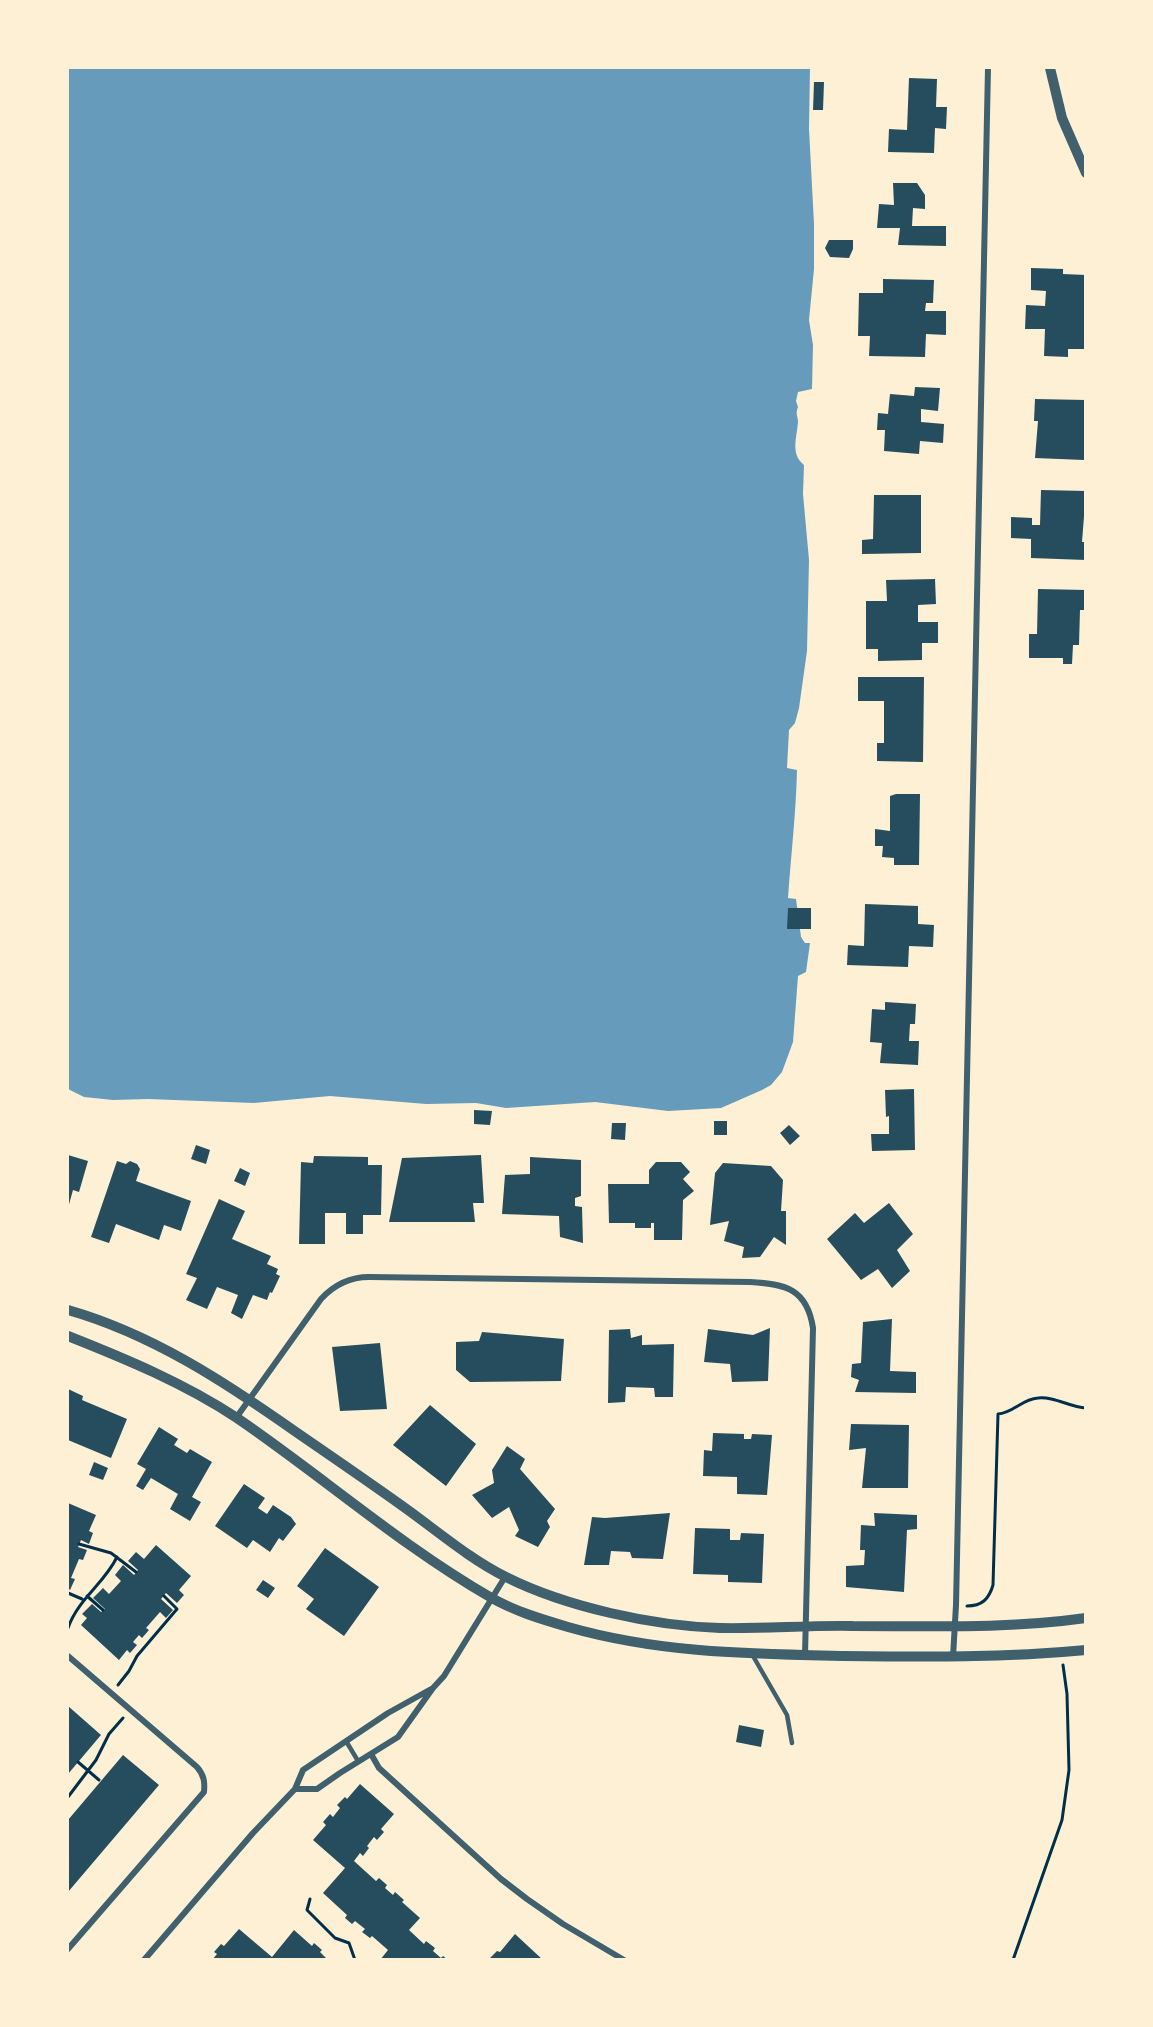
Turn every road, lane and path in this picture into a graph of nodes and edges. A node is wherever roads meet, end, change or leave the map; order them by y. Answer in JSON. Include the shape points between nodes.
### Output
{"nodes":[{"id":1,"x":988,"y":68,"type":"edge"},
{"id":2,"x":1050,"y":68,"type":"edge"},
{"id":3,"x":1086,"y":173,"type":"edge"},
{"id":4,"x":68,"y":1310,"type":"edge"},
{"id":5,"x":68,"y":1336,"type":"edge"},
{"id":6,"x":249,"y":1399,"type":"junction"},
{"id":7,"x":1086,"y":1407,"type":"edge"},
{"id":8,"x":236,"y":1418,"type":"junction"},
{"id":9,"x":79,"y":1544,"type":"dead end"},
{"id":10,"x":117,"y":1557,"type":"junction"},
{"id":11,"x":136,"y":1572,"type":"dead end"},
{"id":12,"x":505,"y":1577,"type":"junction"},
{"id":13,"x":68,"y":1593,"type":"edge"},
{"id":14,"x":87,"y":1596,"type":"junction"},
{"id":15,"x":164,"y":1596,"type":"dead end"},
{"id":16,"x":492,"y":1598,"type":"junction"},
{"id":17,"x":83,"y":1600,"type":"junction"},
{"id":18,"x":977,"y":1606,"type":"dead end"},
{"id":19,"x":103,"y":1610,"type":"dead end"},
{"id":20,"x":1086,"y":1618,"type":"edge"},
{"id":21,"x":806,"y":1625,"type":"junction"},
{"id":22,"x":955,"y":1626,"type":"junction"},
{"id":23,"x":68,"y":1628,"type":"edge"},
{"id":24,"x":1086,"y":1650,"type":"edge"},
{"id":25,"x":1061,"y":1652,"type":"junction"},
{"id":26,"x":752,"y":1654,"type":"junction"},
{"id":27,"x":805,"y":1655,"type":"junction"},
{"id":28,"x":68,"y":1656,"type":"edge"},
{"id":29,"x":953,"y":1658,"type":"junction"},
{"id":30,"x":118,"y":1684,"type":"dead end"},
{"id":31,"x":433,"y":1688,"type":"junction"},
{"id":32,"x":121,"y":1720,"type":"dead end"},
{"id":33,"x":346,"y":1741,"type":"junction"},
{"id":34,"x":792,"y":1743,"type":"dead end"},
{"id":35,"x":371,"y":1754,"type":"junction"},
{"id":36,"x":358,"y":1761,"type":"junction"},
{"id":37,"x":78,"y":1762,"type":"dead end"},
{"id":38,"x":88,"y":1770,"type":"junction"},
{"id":39,"x":99,"y":1780,"type":"dead end"},
{"id":40,"x":294,"y":1789,"type":"junction"},
{"id":41,"x":68,"y":1797,"type":"edge"},
{"id":42,"x":310,"y":1899,"type":"dead end"},
{"id":43,"x":68,"y":1949,"type":"edge"},
{"id":44,"x":144,"y":1959,"type":"edge"},
{"id":45,"x":355,"y":1959,"type":"edge"},
{"id":46,"x":624,"y":1959,"type":"edge"},
{"id":47,"x":1013,"y":1959,"type":"edge"}],
"edges":[{"from":1,"to":22,"type":"street"},
{"from":2,"to":3,"type":"street","via":[[1062,118]]},
{"from":4,"to":6,"type":"street","via":[[120,1328],[191,1362]]},
{"from":5,"to":8,"type":"street","via":[[178,1384]]},
{"from":6,"to":8,"type":"street"},
{"from":6,"to":12,"type":"street"},
{"from":6,"to":21,"type":"street","via":[[321,1299],[337,1285],[356,1278],[750,1282],[778,1285],[796,1292],[806,1305],[813,1328]]},
{"from":7,"to":18,"type":"path","via":[[1039,1397],[998,1414],[993,1585],[990,1594]]},
{"from":8,"to":16,"type":"street","via":[[439,1565]]},
{"from":9,"to":10,"type":"path"},
{"from":10,"to":11,"type":"path"},
{"from":10,"to":14,"type":"path","via":[[104,1579]]},
{"from":12,"to":16,"type":"street"},
{"from":12,"to":21,"type":"street","via":[[600,1610],[653,1621],[720,1628]]},
{"from":13,"to":17,"type":"path"},
{"from":14,"to":17,"type":"path"},
{"from":14,"to":19,"type":"path"},
{"from":15,"to":30,"type":"path","via":[[177,1609]]},
{"from":16,"to":26,"type":"street","via":[[535,1617],[604,1637],[644,1645]]},
{"from":16,"to":31,"type":"street"},
{"from":17,"to":23,"type":"path"},
{"from":20,"to":22,"type":"street"},
{"from":21,"to":22,"type":"street"},
{"from":21,"to":27,"type":"street"},
{"from":22,"to":29,"type":"street"},
{"from":24,"to":25,"type":"street"},
{"from":25,"to":29,"type":"street"},
{"from":25,"to":47,"type":"path","via":[[1067,1694],[1069,1770],[1062,1820]]},
{"from":26,"to":27,"type":"street"},
{"from":26,"to":34,"type":"lane","via":[[786,1715]]},
{"from":27,"to":29,"type":"street"},
{"from":28,"to":43,"type":"street","via":[[197,1767],[205,1785],[204,1792]]},
{"from":31,"to":33,"type":"street"},
{"from":31,"to":35,"type":"street","via":[[398,1737]]},
{"from":32,"to":38,"type":"path"},
{"from":33,"to":36,"type":"lane"},
{"from":33,"to":40,"type":"street","via":[[303,1770]]},
{"from":35,"to":36,"type":"street"},
{"from":35,"to":46,"type":"street","via":[[379,1768],[501,1879],[551,1917]]},
{"from":36,"to":40,"type":"street","via":[[317,1789]]},
{"from":37,"to":38,"type":"path"},
{"from":38,"to":39,"type":"path"},
{"from":38,"to":41,"type":"path"},
{"from":40,"to":44,"type":"street"},
{"from":42,"to":45,"type":"path","via":[[307,1910],[335,1938],[349,1943]]}]}
